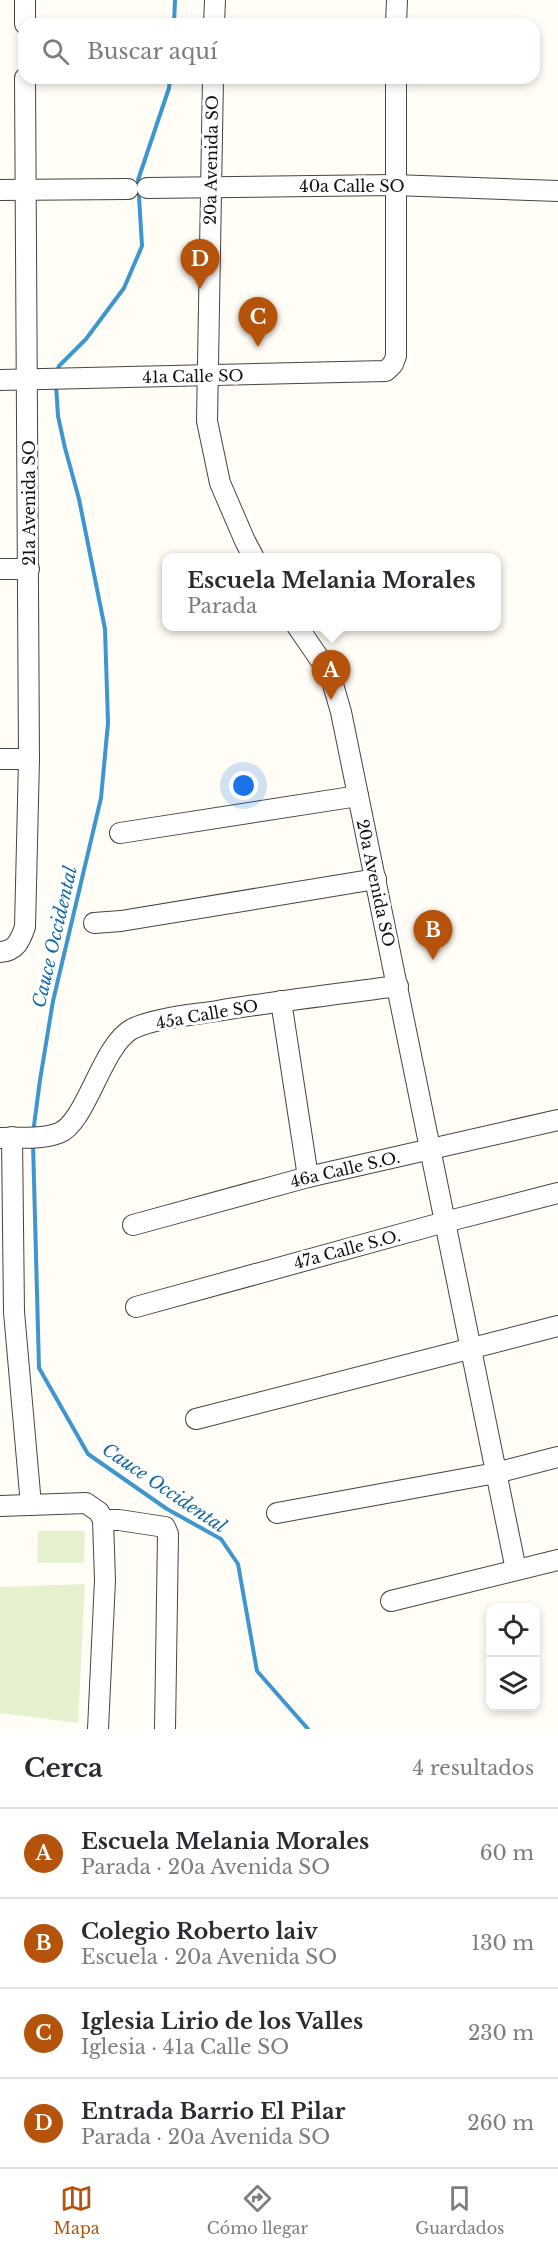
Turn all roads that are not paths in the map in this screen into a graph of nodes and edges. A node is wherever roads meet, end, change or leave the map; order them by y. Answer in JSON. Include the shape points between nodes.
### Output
{"nodes":[{"id":1,"x":25,"y":0,"type":"edge"},
{"id":2,"x":214,"y":0,"type":"edge"},
{"id":3,"x":397,"y":0,"type":"edge"},
{"id":4,"x":25,"y":18,"type":"edge"},
{"id":5,"x":214,"y":18,"type":"edge"},
{"id":6,"x":396,"y":18,"type":"edge"},
{"id":7,"x":26,"y":84,"type":"edge"},
{"id":8,"x":213,"y":84,"type":"edge"},
{"id":9,"x":396,"y":84,"type":"edge"},
{"id":10,"x":394,"y":185,"type":"junction"},
{"id":11,"x":210,"y":188,"type":"junction"},
{"id":12,"x":0,"y":190,"type":"edge"},
{"id":13,"x":27,"y":190,"type":"junction"},
{"id":14,"x":558,"y":191,"type":"edge"},
{"id":15,"x":208,"y":375,"type":"junction"},
{"id":16,"x":47,"y":379,"type":"junction"},
{"id":17,"x":0,"y":380,"type":"edge"},
{"id":18,"x":251,"y":553,"type":"edge"},
{"id":19,"x":0,"y":569,"type":"edge"},
{"id":20,"x":29,"y":569,"type":"junction"},
{"id":21,"x":300,"y":631,"type":"edge"},
{"id":22,"x":0,"y":759,"type":"edge"},
{"id":23,"x":29,"y":759,"type":"junction"},
{"id":24,"x":358,"y":796,"type":"junction"},
{"id":25,"x":120,"y":833,"type":"dead end"},
{"id":26,"x":376,"y":879,"type":"junction"},
{"id":27,"x":94,"y":923,"type":"dead end"},
{"id":28,"x":0,"y":952,"type":"edge"},
{"id":29,"x":399,"y":986,"type":"junction"},
{"id":30,"x":281,"y":1001,"type":"junction"},
{"id":31,"x":558,"y":1120,"type":"edge"},
{"id":32,"x":6,"y":1138,"type":"edge"},
{"id":33,"x":430,"y":1150,"type":"junction"},
{"id":34,"x":308,"y":1177,"type":"junction"},
{"id":35,"x":558,"y":1194,"type":"edge"},
{"id":36,"x":445,"y":1222,"type":"junction"},
{"id":37,"x":133,"y":1225,"type":"dead end"},
{"id":38,"x":136,"y":1307,"type":"dead end"},
{"id":39,"x":7,"y":1312,"type":"edge"},
{"id":40,"x":558,"y":1326,"type":"edge"},
{"id":41,"x":471,"y":1348,"type":"junction"},
{"id":42,"x":196,"y":1419,"type":"dead end"},
{"id":43,"x":558,"y":1457,"type":"edge"},
{"id":44,"x":496,"y":1473,"type":"junction"},
{"id":45,"x":31,"y":1505,"type":"junction"},
{"id":46,"x":0,"y":1506,"type":"edge"},
{"id":47,"x":277,"y":1513,"type":"dead end"},
{"id":48,"x":103,"y":1520,"type":"junction"},
{"id":49,"x":558,"y":1560,"type":"edge"},
{"id":50,"x":516,"y":1570,"type":"junction"},
{"id":51,"x":391,"y":1601,"type":"dead end"},
{"id":52,"x":98,"y":1729,"type":"edge"},
{"id":53,"x":165,"y":1729,"type":"edge"}],
"edges":[{"from":1,"to":4,"type":"street"},
{"from":2,"to":5,"type":"street"},
{"from":3,"to":6,"type":"street"},
{"from":7,"to":13,"type":"street","name":"21a Avenida SO"},
{"from":8,"to":11,"type":"street","name":"20a Avenida SO"},
{"from":9,"to":10,"type":"street"},
{"from":10,"to":11,"type":"street","name":"40a Calle SO"},
{"from":10,"to":14,"type":"street","name":"40a Calle SO"},
{"from":10,"to":15,"type":"street","name":"41a Calle SO","via":[[393,364],[386,371]]},
{"from":11,"to":13,"type":"street","name":"40a Calle SO"},
{"from":11,"to":15,"type":"street","name":"20a Avenida SO"},
{"from":12,"to":13,"type":"street","name":"40a Calle SO"},
{"from":13,"to":16,"type":"street","name":"21a Avenida SO"},
{"from":15,"to":16,"type":"street","name":"41a Calle SO"},
{"from":15,"to":18,"type":"street","name":"20a Avenida SO","via":[[207,421],[220,483]]},
{"from":16,"to":17,"type":"street","name":"41a Calle SO"},
{"from":16,"to":20,"type":"street","name":"21a Avenida SO"},
{"from":19,"to":20,"type":"street"},
{"from":20,"to":23,"type":"street","name":"21a Avenida SO"},
{"from":21,"to":24,"type":"street","name":"20a Avenida SO","via":[[330,674]]},
{"from":22,"to":23,"type":"street"},
{"from":23,"to":28,"type":"street","name":"21a Avenida SO","via":[[25,927],[19,942],[9,951]]},
{"from":24,"to":25,"type":"street"},
{"from":24,"to":26,"type":"street","name":"20a Avenida SO"},
{"from":26,"to":27,"type":"street","via":[[133,920]]},
{"from":26,"to":29,"type":"street","name":"20a Avenida SO"},
{"from":29,"to":30,"type":"street","name":"45a Calle SO"},
{"from":29,"to":33,"type":"street","name":"20a Avenida SO"},
{"from":30,"to":32,"type":"street","name":"45a Calle SO","via":[[168,1018],[131,1029],[114,1046],[74,1119],[61,1133]]},
{"from":30,"to":34,"type":"street"},
{"from":31,"to":33,"type":"street","name":"46a Calle S.O."},
{"from":32,"to":39,"type":"street"},
{"from":33,"to":34,"type":"street","name":"46a Calle S.O."},
{"from":33,"to":36,"type":"street","name":"20a Avenida SO"},
{"from":34,"to":37,"type":"street","name":"46a Calle S.O."},
{"from":35,"to":36,"type":"street","name":"47a Calle S.O."},
{"from":36,"to":38,"type":"street","name":"47a Calle S.O."},
{"from":36,"to":41,"type":"street","name":"20a Avenida SO"},
{"from":39,"to":45,"type":"street"},
{"from":40,"to":41,"type":"street"},
{"from":41,"to":42,"type":"street"},
{"from":41,"to":44,"type":"street","name":"20a Avenida SO"},
{"from":43,"to":44,"type":"street"},
{"from":44,"to":47,"type":"street"},
{"from":44,"to":50,"type":"street","name":"20a Avenida SO"},
{"from":45,"to":46,"type":"street"},
{"from":45,"to":48,"type":"street","via":[[86,1503]]},
{"from":48,"to":52,"type":"street","via":[[105,1580]]},
{"from":48,"to":53,"type":"street","via":[[165,1527],[168,1534]]},
{"from":49,"to":50,"type":"street"},
{"from":50,"to":51,"type":"street"}]}
